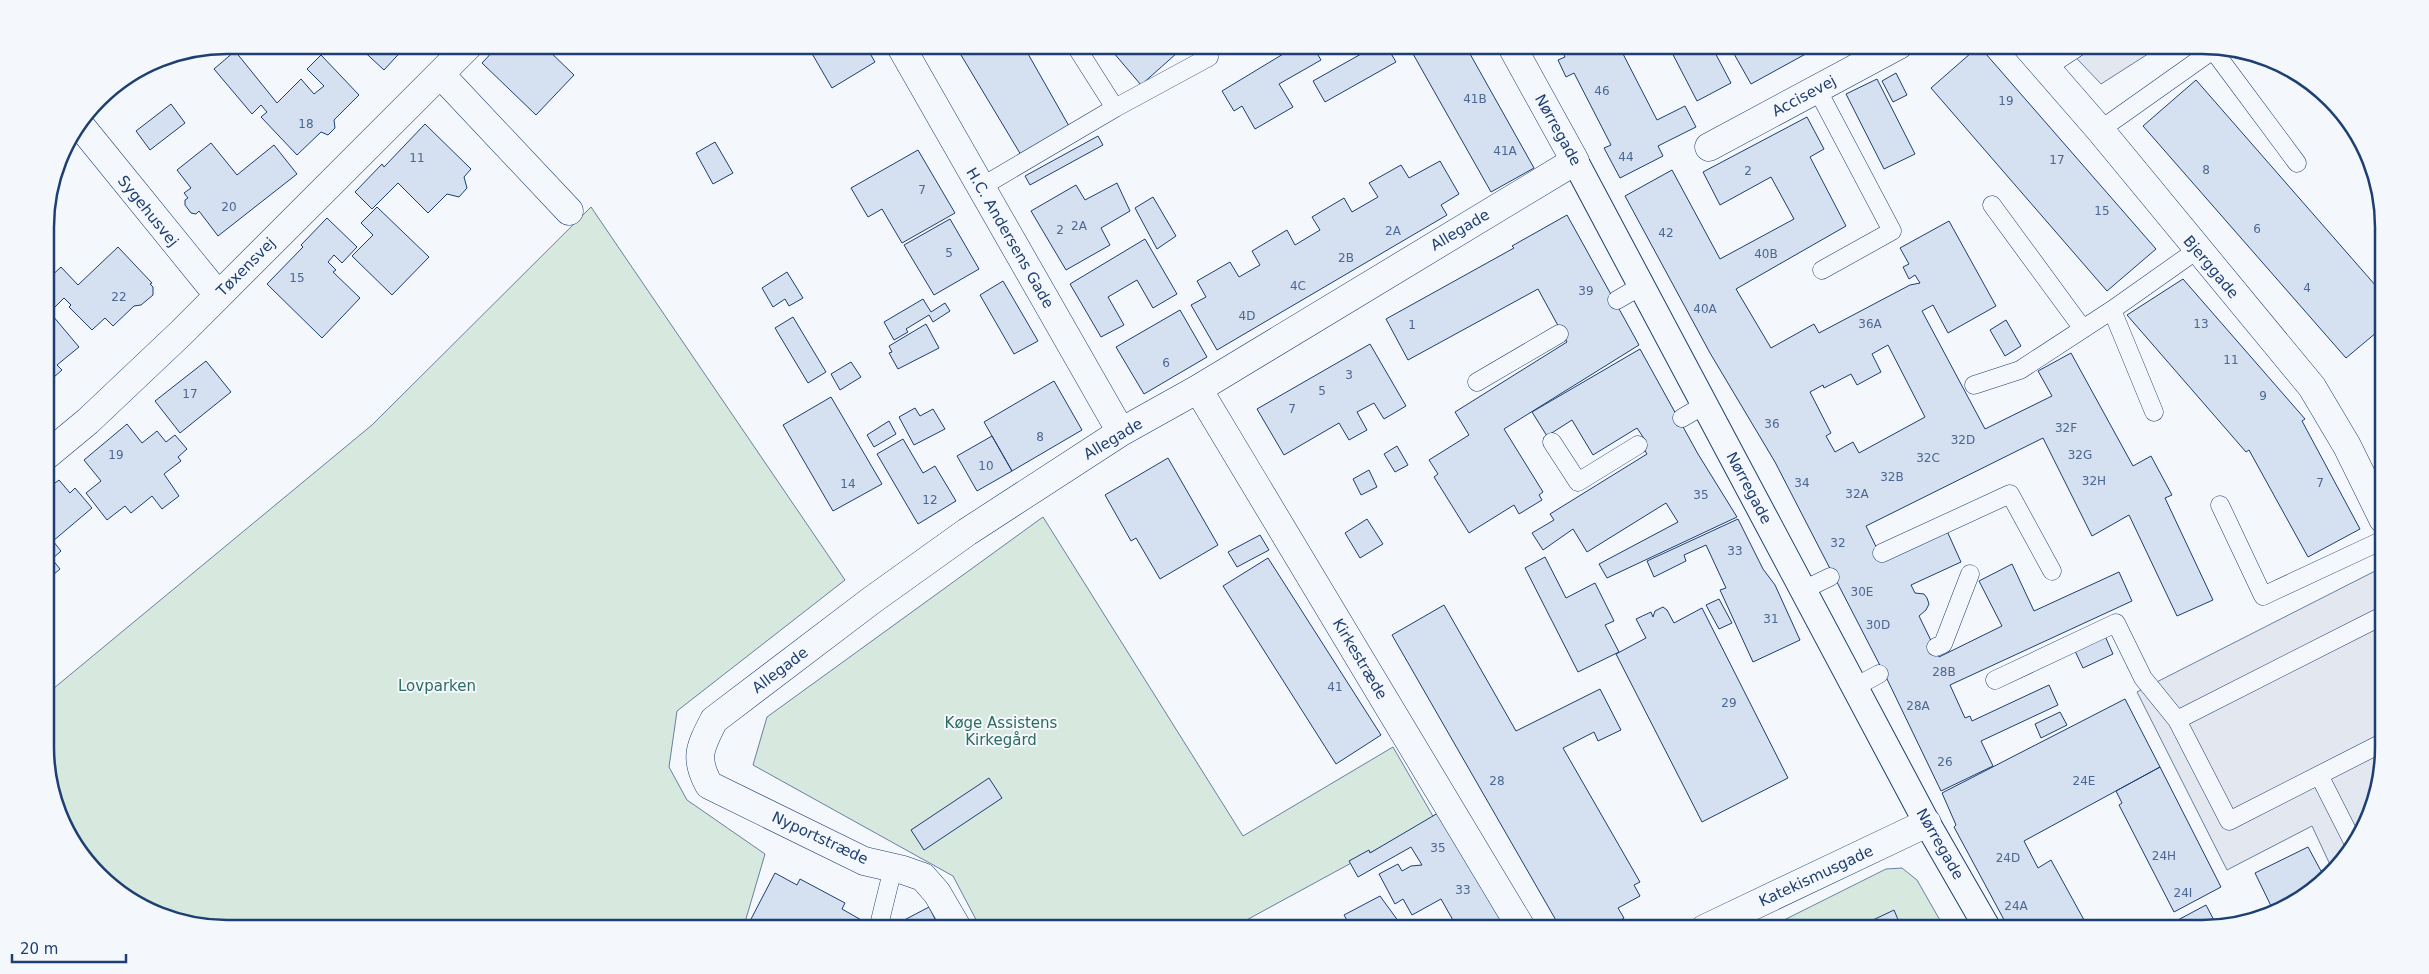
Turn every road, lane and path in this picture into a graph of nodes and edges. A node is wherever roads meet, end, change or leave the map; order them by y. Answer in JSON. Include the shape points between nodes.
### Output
{"nodes":[{"id":1,"x":461,"y":54,"type":"edge"},
{"id":2,"x":905,"y":54,"type":"edge"},
{"id":3,"x":1081,"y":54,"type":"edge"},
{"id":4,"x":1516,"y":54,"type":"edge"},
{"id":5,"x":1882,"y":54,"type":"edge"},
{"id":6,"x":2034,"y":54,"type":"edge"},
{"id":7,"x":2067,"y":54,"type":"edge"},
{"id":8,"x":2207,"y":54,"type":"edge"},
{"id":9,"x":2216,"y":54,"type":"edge"},
{"id":10,"x":1209,"y":57,"type":"dead end"},
{"id":11,"x":2046,"y":68,"type":"junction"},
{"id":12,"x":441,"y":75,"type":"junction"},
{"id":13,"x":1817,"y":89,"type":"junction"},
{"id":14,"x":1115,"y":108,"type":"junction"},
{"id":15,"x":84,"y":130,"type":"edge"},
{"id":16,"x":2100,"y":130,"type":"junction"},
{"id":17,"x":1709,"y":147,"type":"dead end"},
{"id":18,"x":1575,"y":161,"type":"junction"},
{"id":19,"x":2297,"y":163,"type":"dead end"},
{"id":20,"x":981,"y":187,"type":"junction"},
{"id":21,"x":1992,"y":205,"type":"dead end"},
{"id":22,"x":569,"y":211,"type":"dead end"},
{"id":23,"x":2197,"y":250,"type":"junction"},
{"id":24,"x":1822,"y":270,"type":"dead end"},
{"id":25,"x":1641,"y":286,"type":"junction"},
{"id":26,"x":218,"y":295,"type":"junction"},
{"id":27,"x":1617,"y":300,"type":"dead end"},
{"id":28,"x":2112,"y":310,"type":"junction"},
{"id":29,"x":2083,"y":330,"type":"junction"},
{"id":30,"x":1560,"y":334,"type":"dead end"},
{"id":31,"x":1477,"y":382,"type":"dead end"},
{"id":32,"x":1974,"y":386,"type":"dead end"},
{"id":33,"x":1198,"y":389,"type":"junction"},
{"id":34,"x":1704,"y":405,"type":"junction"},
{"id":35,"x":2154,"y":412,"type":"dead end"},
{"id":36,"x":1682,"y":418,"type":"dead end"},
{"id":37,"x":1121,"y":432,"type":"junction"},
{"id":38,"x":1552,"y":442,"type":"dead end"},
{"id":39,"x":1638,"y":445,"type":"dead end"},
{"id":40,"x":54,"y":448,"type":"edge"},
{"id":41,"x":2375,"y":498,"type":"edge"},
{"id":42,"x":2220,"y":505,"type":"dead end"},
{"id":43,"x":2375,"y":544,"type":"edge"},
{"id":44,"x":1882,"y":553,"type":"dead end"},
{"id":45,"x":2052,"y":571,"type":"dead end"},
{"id":46,"x":1970,"y":574,"type":"dead end"},
{"id":47,"x":1830,"y":577,"type":"dead end"},
{"id":48,"x":1803,"y":590,"type":"junction"},
{"id":49,"x":2375,"y":620,"type":"edge"},
{"id":50,"x":1936,"y":647,"type":"dead end"},
{"id":51,"x":1879,"y":674,"type":"dead end"},
{"id":52,"x":1995,"y":680,"type":"dead end"},
{"id":53,"x":1855,"y":687,"type":"junction"},
{"id":54,"x":2177,"y":720,"type":"junction"},
{"id":55,"x":2375,"y":747,"type":"edge"},
{"id":56,"x":699,"y":768,"type":"joint"},
{"id":57,"x":2319,"y":775,"type":"junction"},
{"id":58,"x":1927,"y":823,"type":"junction"},
{"id":59,"x":2350,"y":836,"type":"edge"},
{"id":60,"x":893,"y":868,"type":"junction"},
{"id":61,"x":880,"y":920,"type":"edge"},
{"id":62,"x":953,"y":920,"type":"edge"},
{"id":63,"x":1517,"y":920,"type":"edge"},
{"id":64,"x":1723,"y":920,"type":"edge"},
{"id":65,"x":1983,"y":920,"type":"edge"}],
"edges":[{"from":1,"to":12,"type":"street","name":"Tøxensvej"},
{"from":2,"to":20,"type":"street","name":"H.C. Andersens Gade"},
{"from":3,"to":14,"type":"lane"},
{"from":4,"to":18,"type":"street","name":"Nørregade"},
{"from":5,"to":13,"type":"street","name":"Accisevej"},
{"from":6,"to":11,"type":"street","name":"Bjerggade"},
{"from":7,"to":11,"type":"lane"},
{"from":8,"to":16,"type":"lane"},
{"from":9,"to":19,"type":"lane"},
{"from":10,"to":14,"type":"lane"},
{"from":11,"to":16,"type":"street","name":"Bjerggade"},
{"from":12,"to":22,"type":"street"},
{"from":12,"to":26,"type":"street","name":"Tøxensvej"},
{"from":13,"to":17,"type":"street","name":"Accisevej"},
{"from":13,"to":24,"type":"lane","via":[[1892,231]]},
{"from":14,"to":20,"type":"lane"},
{"from":15,"to":26,"type":"street","name":"Sygehusvej"},
{"from":16,"to":23,"type":"street","name":"Bjerggade"},
{"from":18,"to":25,"type":"street","name":"Nørregade"},
{"from":18,"to":33,"type":"street","name":"Allegade"},
{"from":20,"to":37,"type":"street","name":"H.C. Andersens Gade"},
{"from":21,"to":29,"type":"lane"},
{"from":23,"to":28,"type":"lane"},
{"from":23,"to":41,"type":"street","name":"Bjerggade","via":[[2312,387]]},
{"from":25,"to":27,"type":"lane"},
{"from":25,"to":34,"type":"street","name":"Nørregade"},
{"from":26,"to":40,"type":"street","name":"Tøxensvej","via":[[88,421]]},
{"from":28,"to":29,"type":"lane"},
{"from":28,"to":35,"type":"lane"},
{"from":29,"to":32,"type":"lane","via":[[2020,370]]},
{"from":30,"to":31,"type":"lane"},
{"from":33,"to":37,"type":"street","name":"Allegade"},
{"from":33,"to":63,"type":"street","name":"Kirkestræde"},
{"from":34,"to":36,"type":"lane"},
{"from":34,"to":48,"type":"street","name":"Nørregade"},
{"from":37,"to":56,"type":"street","name":"Allegade","via":[[967,532],[714,720],[702,742]]},
{"from":38,"to":39,"type":"lane","via":[[1578,482]]},
{"from":42,"to":43,"type":"lane","via":[[2263,596]]},
{"from":44,"to":45,"type":"lane","via":[[2010,494]]},
{"from":46,"to":50,"type":"lane","via":[[1942,644]]},
{"from":47,"to":48,"type":"lane"},
{"from":48,"to":53,"type":"street","name":"Nørregade"},
{"from":49,"to":54,"type":"lane"},
{"from":51,"to":53,"type":"lane"},
{"from":52,"to":54,"type":"lane","via":[[2116,623],[2144,678]]},
{"from":53,"to":58,"type":"street","name":"Nørregade"},
{"from":54,"to":57,"type":"lane","via":[[2229,821]]},
{"from":55,"to":57,"type":"lane"},
{"from":56,"to":60,"type":"street","name":"Nyportstræde","via":[[708,785],[864,861]]},
{"from":57,"to":59,"type":"lane"},
{"from":58,"to":64,"type":"street","name":"Katekismusgade"},
{"from":58,"to":65,"type":"street","name":"Nørregade"},
{"from":60,"to":61,"type":"lane"},
{"from":60,"to":62,"type":"street","name":"Nyportstræde","via":[[923,877],[937,892]]}]}
